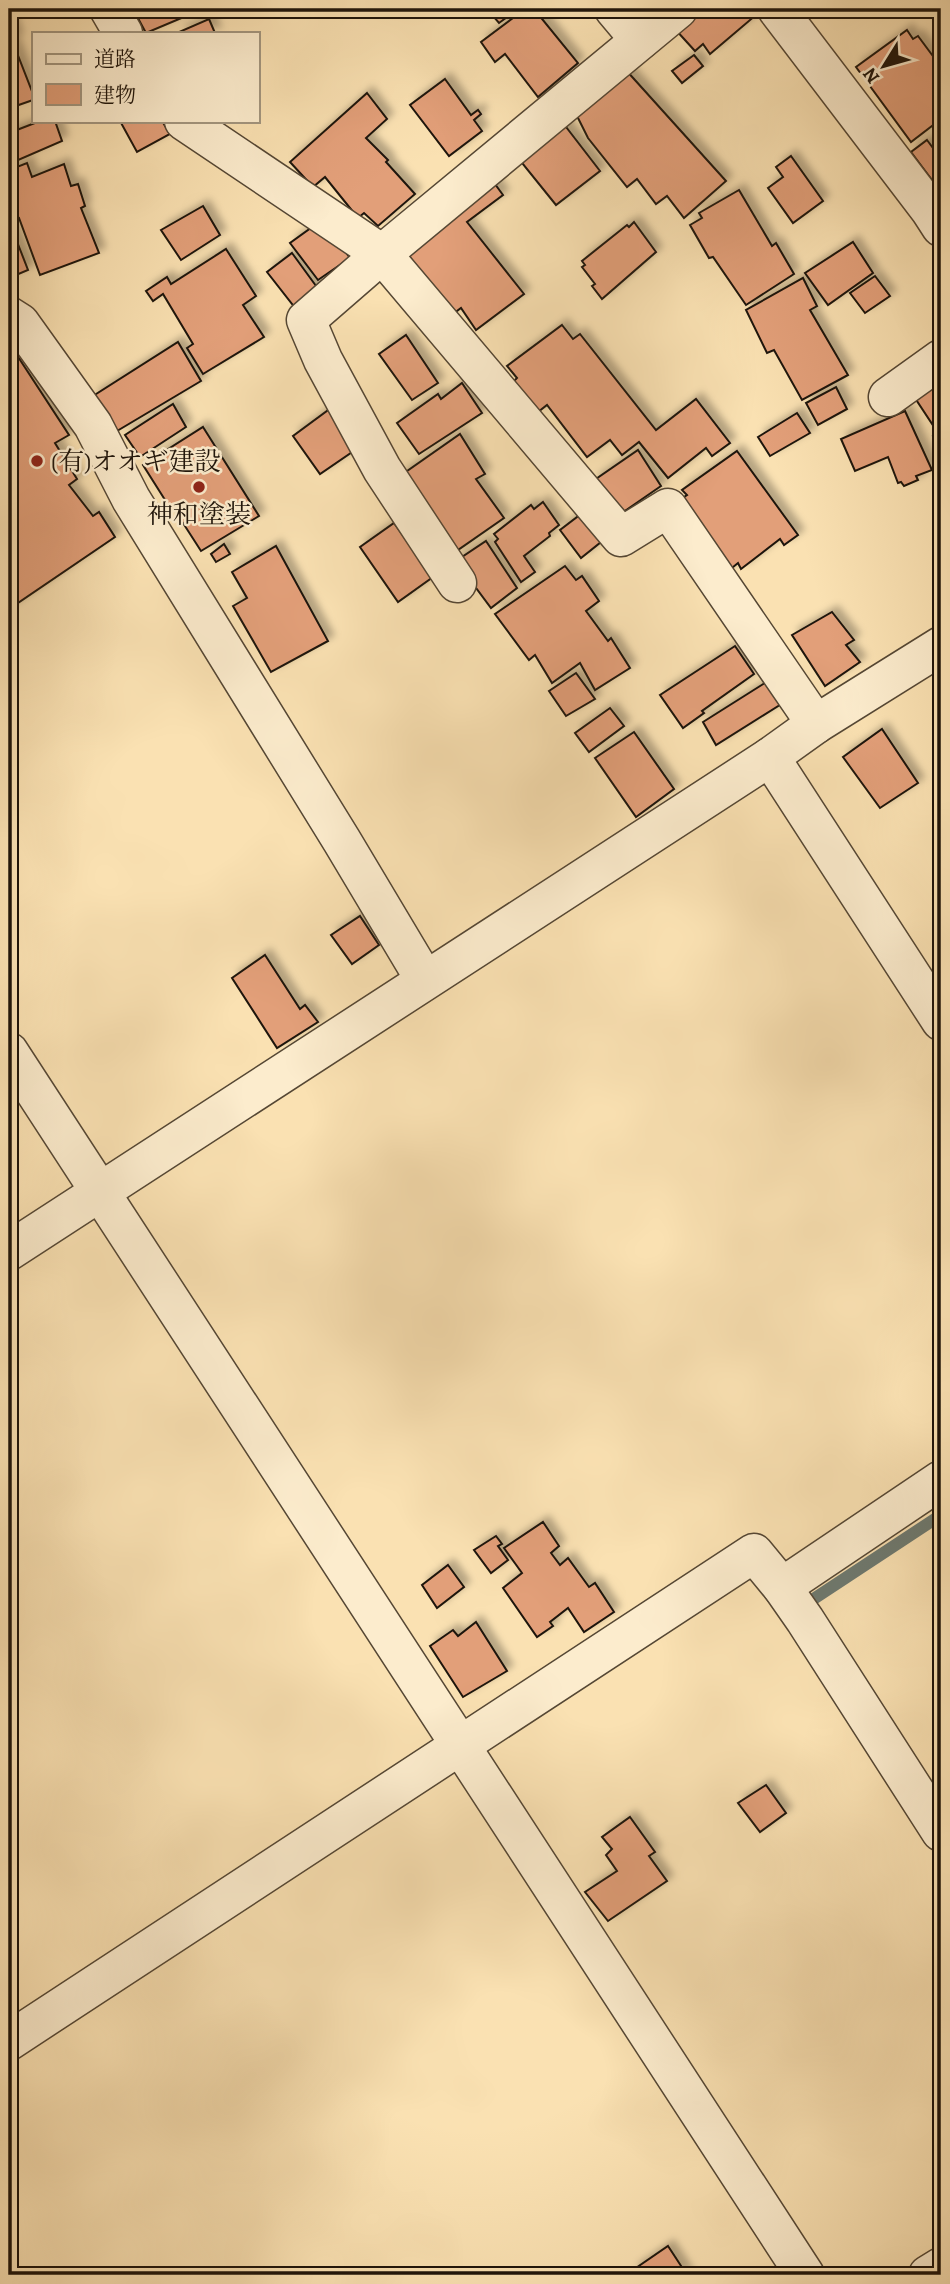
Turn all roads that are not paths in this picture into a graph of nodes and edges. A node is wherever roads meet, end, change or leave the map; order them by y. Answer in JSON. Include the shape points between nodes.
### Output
{"nodes":[{"id":1,"x":109,"y":9,"type":"edge"},
{"id":2,"x":614,"y":9,"type":"edge"},
{"id":3,"x":678,"y":9,"type":"edge"},
{"id":4,"x":777,"y":9,"type":"edge"},
{"id":5,"x":122,"y":32,"type":"edge"},
{"id":6,"x":640,"y":40,"type":"junction"},
{"id":7,"x":185,"y":122,"type":"edge"},
{"id":8,"x":941,"y":227,"type":"edge"},
{"id":9,"x":382,"y":254,"type":"junction"},
{"id":10,"x":9,"y":316,"type":"edge"},
{"id":11,"x":941,"y":359,"type":"edge"},
{"id":12,"x":888,"y":397,"type":"dead end"},
{"id":13,"x":457,"y":583,"type":"dead end"},
{"id":14,"x":941,"y":646,"type":"edge"},
{"id":15,"x":816,"y":724,"type":"junction"},
{"id":16,"x":770,"y":757,"type":"junction"},
{"id":17,"x":425,"y":980,"type":"junction"},
{"id":18,"x":941,"y":1021,"type":"edge"},
{"id":19,"x":9,"y":1052,"type":"edge"},
{"id":20,"x":100,"y":1191,"type":"junction"},
{"id":21,"x":9,"y":1251,"type":"edge"},
{"id":22,"x":941,"y":1480,"type":"edge"},
{"id":23,"x":782,"y":1587,"type":"junction"},
{"id":24,"x":462,"y":1745,"type":"junction"},
{"id":25,"x":941,"y":1832,"type":"edge"},
{"id":26,"x":9,"y":2041,"type":"edge"},
{"id":27,"x":941,"y":2267,"type":"edge"},
{"id":28,"x":805,"y":2275,"type":"edge"},
{"id":29,"x":928,"y":2275,"type":"edge"}],
"edges":[{"from":1,"to":5,"type":"street"},
{"from":2,"to":6,"type":"street"},
{"from":3,"to":6,"type":"street"},
{"from":4,"to":8,"type":"street"},
{"from":6,"to":9,"type":"street"},
{"from":7,"to":9,"type":"street"},
{"from":9,"to":13,"type":"street","via":[[306,320],[382,469]]},
{"from":9,"to":15,"type":"street","via":[[621,537],[668,508]]},
{"from":10,"to":17,"type":"street","via":[[20,323],[93,425],[131,499]]},
{"from":11,"to":12,"type":"street"},
{"from":14,"to":15,"type":"street"},
{"from":15,"to":16,"type":"street"},
{"from":16,"to":17,"type":"street"},
{"from":16,"to":18,"type":"street"},
{"from":17,"to":20,"type":"street"},
{"from":19,"to":20,"type":"street"},
{"from":20,"to":21,"type":"street"},
{"from":20,"to":24,"type":"street"},
{"from":22,"to":23,"type":"street"},
{"from":23,"to":24,"type":"street","via":[[754,1553]]},
{"from":23,"to":25,"type":"street"},
{"from":24,"to":26,"type":"street"},
{"from":24,"to":28,"type":"street"},
{"from":27,"to":29,"type":"street"}]}
